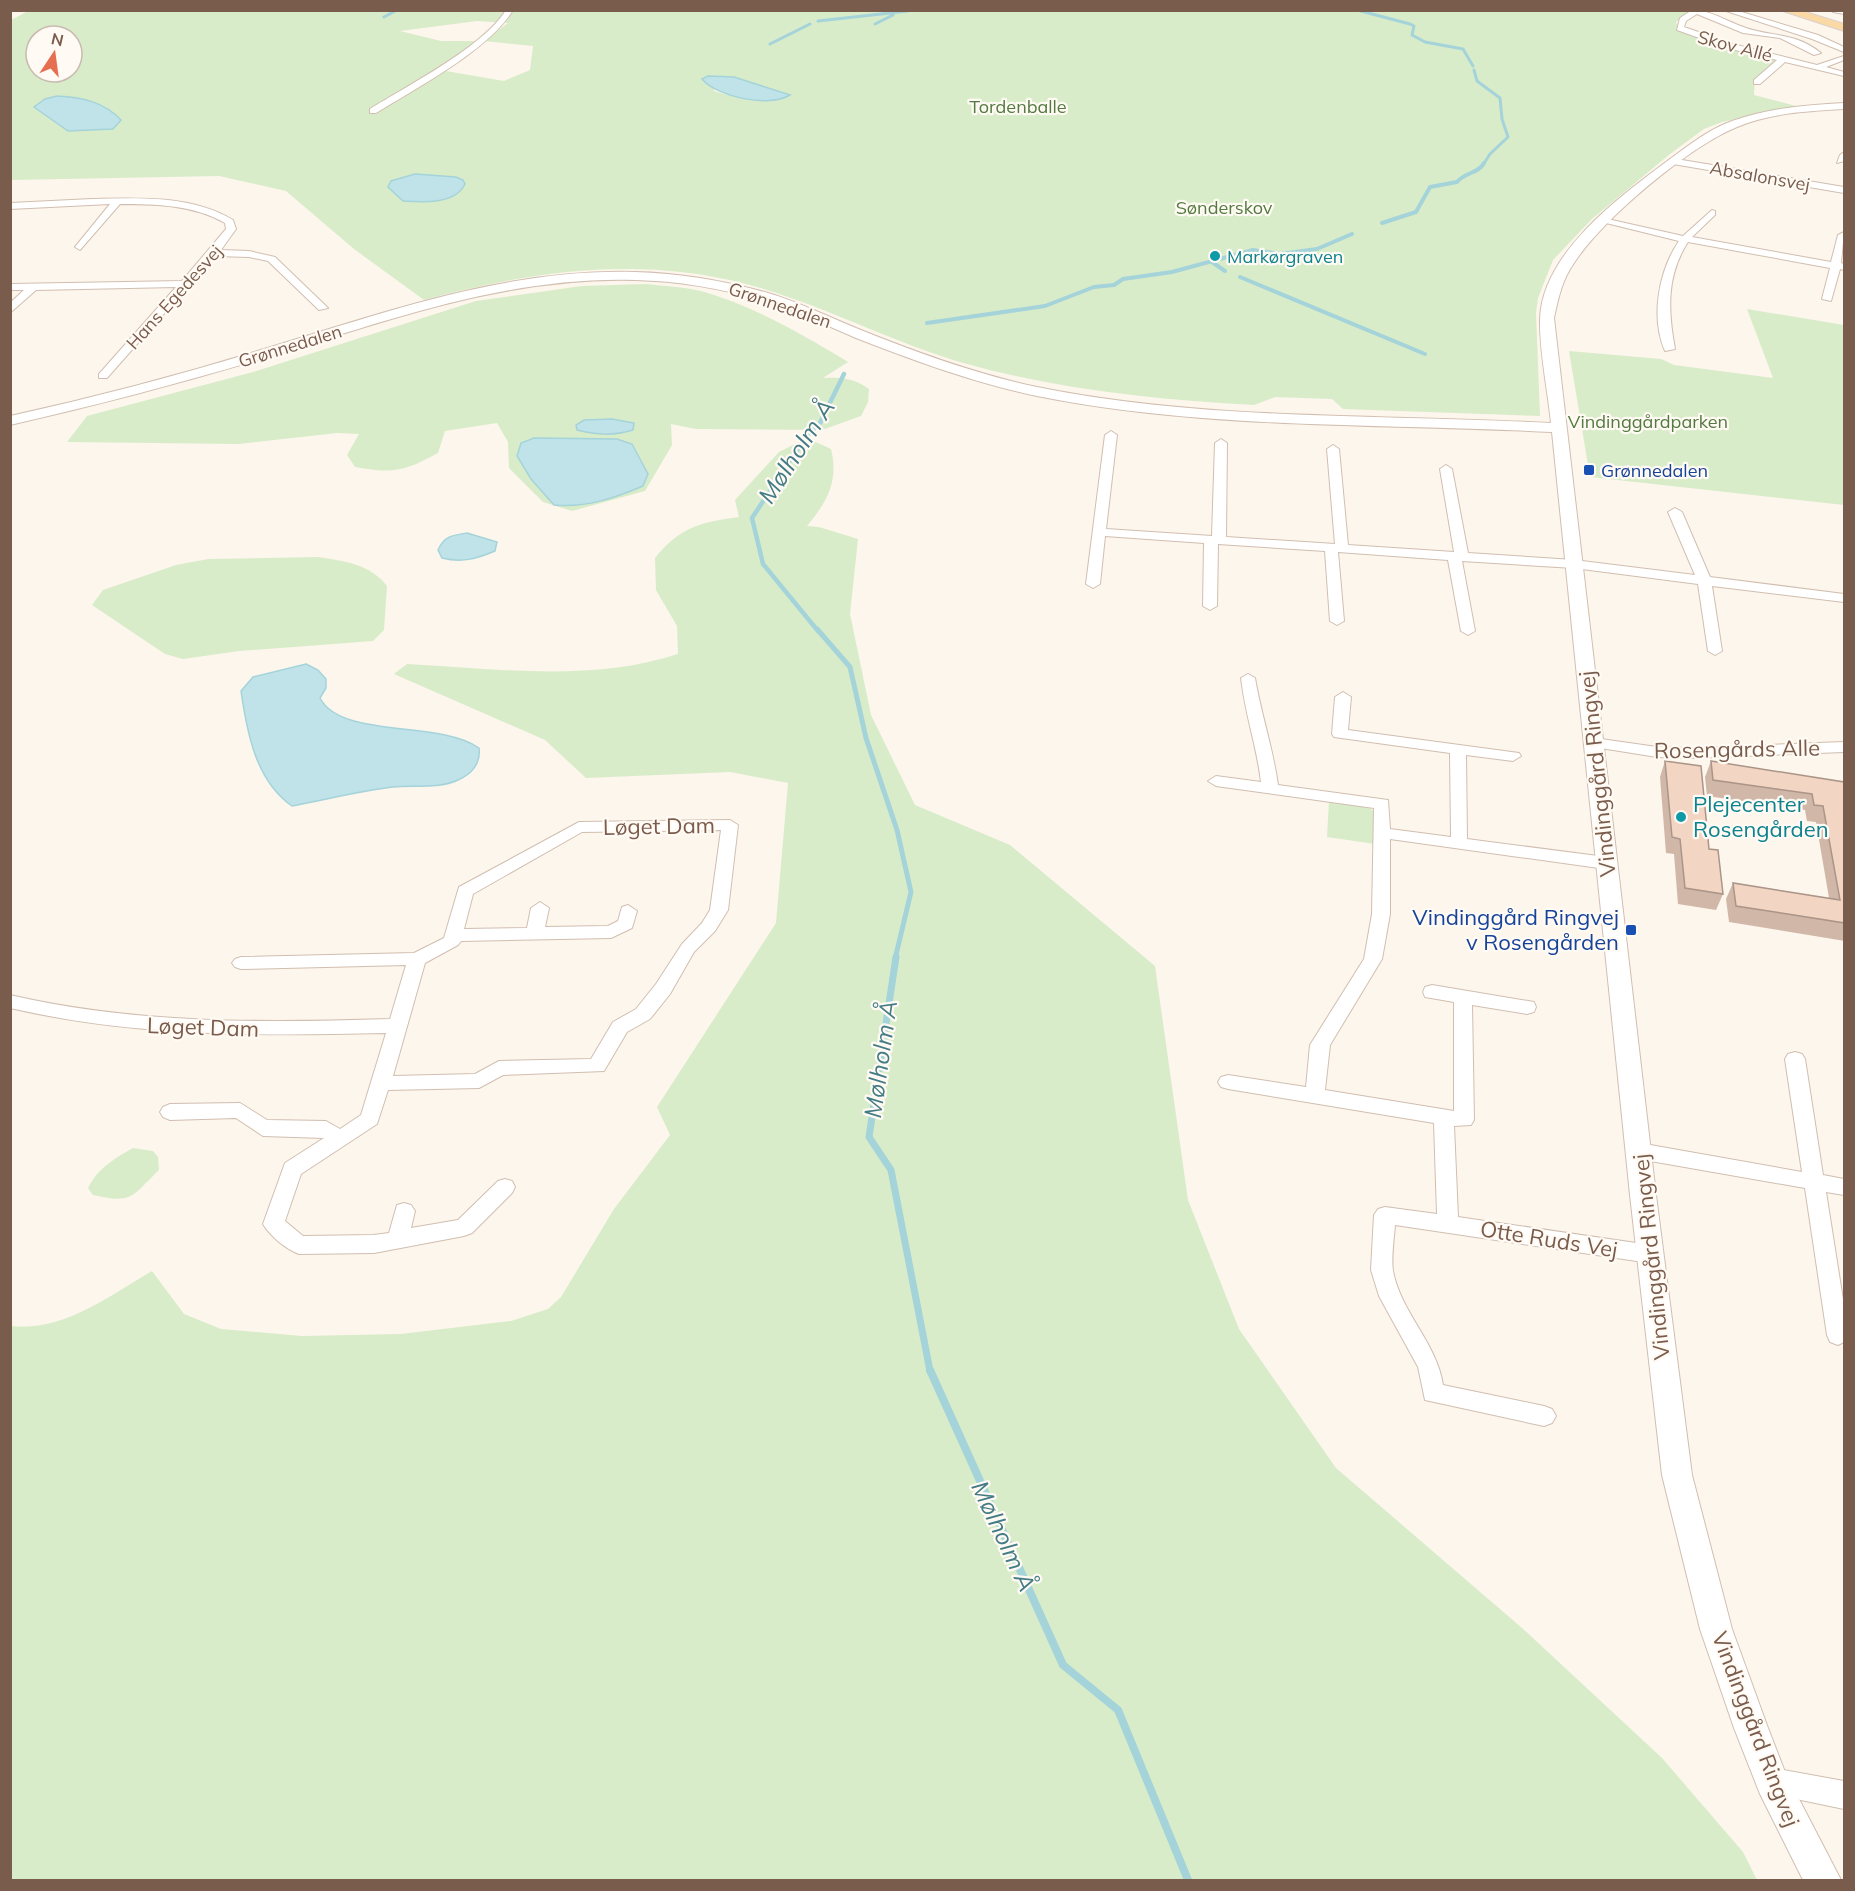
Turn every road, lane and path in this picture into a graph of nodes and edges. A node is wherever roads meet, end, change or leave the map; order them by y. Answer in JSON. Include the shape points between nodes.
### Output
{"nodes":[{"id":1,"x":510,"y":10,"type":"edge"},
{"id":2,"x":1726,"y":10,"type":"edge"},
{"id":3,"x":1777,"y":10,"type":"edge"},
{"id":4,"x":1785,"y":10,"type":"edge"},
{"id":5,"x":1836,"y":10,"type":"edge"},
{"id":6,"x":1698,"y":11,"type":"edge"},
{"id":7,"x":1845,"y":12,"type":"edge"},
{"id":8,"x":1812,"y":19,"type":"junction"},
{"id":9,"x":1845,"y":28,"type":"edge"},
{"id":10,"x":1845,"y":50,"type":"edge"},
{"id":11,"x":1817,"y":53,"type":"dead end"},
{"id":12,"x":1845,"y":58,"type":"edge"},
{"id":13,"x":1783,"y":59,"type":"junction"},
{"id":14,"x":1817,"y":67,"type":"junction"},
{"id":15,"x":1845,"y":74,"type":"edge"},
{"id":16,"x":1757,"y":82,"type":"dead end"},
{"id":17,"x":1845,"y":106,"type":"edge"},
{"id":18,"x":373,"y":111,"type":"dead end"},
{"id":19,"x":1676,"y":162,"type":"junction"},
{"id":20,"x":1845,"y":190,"type":"edge"},
{"id":21,"x":116,"y":203,"type":"junction"},
{"id":22,"x":10,"y":206,"type":"edge"},
{"id":23,"x":1712,"y":213,"type":"dead end"},
{"id":24,"x":1603,"y":221,"type":"junction"},
{"id":25,"x":1843,"y":235,"type":"edge"},
{"id":26,"x":1685,"y":239,"type":"junction"},
{"id":27,"x":80,"y":247,"type":"dead end"},
{"id":28,"x":214,"y":253,"type":"junction"},
{"id":29,"x":1840,"y":267,"type":"edge"},
{"id":30,"x":185,"y":284,"type":"junction"},
{"id":31,"x":34,"y":286,"type":"junction"},
{"id":32,"x":10,"y":287,"type":"edge"},
{"id":33,"x":1827,"y":299,"type":"dead end"},
{"id":34,"x":323,"y":309,"type":"dead end"},
{"id":35,"x":10,"y":310,"type":"edge"},
{"id":36,"x":1669,"y":349,"type":"dead end"},
{"id":37,"x":104,"y":376,"type":"dead end"},
{"id":38,"x":10,"y":421,"type":"edge"},
{"id":39,"x":1557,"y":428,"type":"junction"},
{"id":40,"x":1111,"y":435,"type":"dead end"},
{"id":41,"x":1221,"y":443,"type":"dead end"},
{"id":42,"x":1333,"y":449,"type":"dead end"},
{"id":43,"x":1446,"y":469,"type":"dead end"},
{"id":44,"x":1675,"y":512,"type":"dead end"},
{"id":45,"x":1099,"y":532,"type":"junction"},
{"id":46,"x":1215,"y":540,"type":"junction"},
{"id":47,"x":1337,"y":548,"type":"junction"},
{"id":48,"x":1458,"y":556,"type":"junction"},
{"id":49,"x":1574,"y":564,"type":"junction"},
{"id":50,"x":1704,"y":580,"type":"junction"},
{"id":51,"x":1093,"y":584,"type":"dead end"},
{"id":52,"x":1845,"y":598,"type":"edge"},
{"id":53,"x":1210,"y":606,"type":"dead end"},
{"id":54,"x":1337,"y":621,"type":"dead end"},
{"id":55,"x":1468,"y":631,"type":"dead end"},
{"id":56,"x":1715,"y":651,"type":"dead end"},
{"id":57,"x":1248,"y":678,"type":"dead end"},
{"id":58,"x":1342,"y":697,"type":"dead end"},
{"id":59,"x":1279,"y":730,"type":"dead end"},
{"id":60,"x":1261,"y":731,"type":"junction"},
{"id":61,"x":1594,"y":743,"type":"junction"},
{"id":62,"x":1845,"y":747,"type":"edge"},
{"id":63,"x":1458,"y":749,"type":"junction"},
{"id":64,"x":1513,"y":756,"type":"dead end"},
{"id":65,"x":1216,"y":781,"type":"dead end"},
{"id":66,"x":1270,"y":788,"type":"junction"},
{"id":67,"x":1383,"y":833,"type":"junction"},
{"id":68,"x":1459,"y":843,"type":"junction"},
{"id":69,"x":1606,"y":863,"type":"junction"},
{"id":70,"x":540,"y":908,"type":"dead end"},
{"id":71,"x":628,"y":911,"type":"dead end"},
{"id":72,"x":535,"y":933,"type":"junction"},
{"id":73,"x":454,"y":934,"type":"junction"},
{"id":74,"x":417,"y":959,"type":"junction"},
{"id":75,"x":241,"y":963,"type":"dead end"},
{"id":76,"x":1432,"y":992,"type":"dead end"},
{"id":77,"x":1463,"y":997,"type":"junction"},
{"id":78,"x":10,"y":1001,"type":"edge"},
{"id":79,"x":1527,"y":1007,"type":"dead end"},
{"id":80,"x":397,"y":1026,"type":"junction"},
{"id":81,"x":1795,"y":1059,"type":"dead end"},
{"id":82,"x":1228,"y":1082,"type":"dead end"},
{"id":83,"x":381,"y":1083,"type":"junction"},
{"id":84,"x":1315,"y":1096,"type":"junction"},
{"id":85,"x":170,"y":1112,"type":"dead end"},
{"id":86,"x":1444,"y":1117,"type":"junction"},
{"id":87,"x":339,"y":1139,"type":"junction"},
{"id":88,"x":1639,"y":1151,"type":"junction"},
{"id":89,"x":1815,"y":1182,"type":"junction"},
{"id":90,"x":505,"y":1186,"type":"dead end"},
{"id":91,"x":1845,"y":1187,"type":"edge"},
{"id":92,"x":404,"y":1210,"type":"dead end"},
{"id":93,"x":1448,"y":1223,"type":"junction"},
{"id":94,"x":398,"y":1239,"type":"junction"},
{"id":95,"x":1650,"y":1254,"type":"junction"},
{"id":96,"x":1838,"y":1335,"type":"dead end"},
{"id":97,"x":1544,"y":1416,"type":"dead end"},
{"id":98,"x":1772,"y":1782,"type":"junction"},
{"id":99,"x":1845,"y":1795,"type":"edge"},
{"id":100,"x":1823,"y":1881,"type":"edge"}],
"edges":[{"from":1,"to":18,"type":"street","via":[[505,21],[485,36]]},
{"from":2,"to":10,"type":"street"},
{"from":3,"to":8,"type":"main road"},
{"from":4,"to":8,"type":"main road"},
{"from":5,"to":7,"type":"street"},
{"from":6,"to":11,"type":"street","via":[[1746,31],[1782,36]]},
{"from":6,"to":13,"type":"street","name":"Skov Allé","via":[[1683,20],[1680,28]]},
{"from":8,"to":9,"type":"main road"},
{"from":12,"to":14,"type":"street"},
{"from":13,"to":14,"type":"street","name":"Skov Allé"},
{"from":13,"to":16,"type":"street","name":"Skov Allé"},
{"from":14,"to":15,"type":"street","name":"Skov Allé"},
{"from":17,"to":19,"type":"street","name":"Vindinggård Ringvej","via":[[1803,108],[1732,124],[1717,130]]},
{"from":19,"to":20,"type":"street","name":"Absalonsvej"},
{"from":19,"to":24,"type":"street","name":"Vindinggård Ringvej"},
{"from":21,"to":22,"type":"street","name":"Hans Egedesvej"},
{"from":21,"to":27,"type":"street"},
{"from":21,"to":28,"type":"street","name":"Hans Egedesvej","via":[[191,205],[222,214],[231,229]]},
{"from":23,"to":26,"type":"street"},
{"from":24,"to":26,"type":"street"},
{"from":24,"to":39,"type":"street","name":"Vindinggård Ringvej","via":[[1563,268],[1548,304]]},
{"from":25,"to":29,"type":"street"},
{"from":26,"to":29,"type":"street"},
{"from":26,"to":36,"type":"street","via":[[1664,291],[1662,310]]},
{"from":28,"to":30,"type":"street","name":"Hans Egedesvej"},
{"from":28,"to":34,"type":"street","via":[[271,259]]},
{"from":29,"to":33,"type":"street"},
{"from":30,"to":31,"type":"street"},
{"from":30,"to":37,"type":"street","name":"Hans Egedesvej"},
{"from":31,"to":32,"type":"street"},
{"from":31,"to":35,"type":"street"},
{"from":38,"to":39,"type":"street","name":"Grønnedalen","via":[[162,384],[463,293],[538,279],[606,274],[663,276],[727,286],[992,381],[1109,404],[1201,412]]},
{"from":39,"to":49,"type":"street","name":"Vindinggård Ringvej"},
{"from":40,"to":45,"type":"street"},
{"from":41,"to":46,"type":"street"},
{"from":42,"to":47,"type":"street"},
{"from":43,"to":48,"type":"street"},
{"from":44,"to":50,"type":"street"},
{"from":45,"to":46,"type":"street"},
{"from":45,"to":51,"type":"street"},
{"from":46,"to":47,"type":"street"},
{"from":46,"to":53,"type":"street"},
{"from":47,"to":48,"type":"street"},
{"from":47,"to":54,"type":"street"},
{"from":48,"to":49,"type":"street"},
{"from":48,"to":55,"type":"street"},
{"from":49,"to":50,"type":"street"},
{"from":49,"to":61,"type":"street","name":"Vindinggård Ringvej"},
{"from":50,"to":52,"type":"street"},
{"from":50,"to":56,"type":"street"},
{"from":57,"to":60,"type":"street","via":[[1252,707]]},
{"from":58,"to":63,"type":"street","via":[[1340,734]]},
{"from":59,"to":60,"type":"street"},
{"from":60,"to":66,"type":"street"},
{"from":61,"to":62,"type":"street","name":"Rosengårds Alle","via":[[1693,753]]},
{"from":61,"to":69,"type":"street","name":"Vindinggård Ringvej"},
{"from":63,"to":64,"type":"street"},
{"from":63,"to":68,"type":"street"},
{"from":65,"to":66,"type":"street"},
{"from":66,"to":67,"type":"street","via":[[1382,804]]},
{"from":67,"to":68,"type":"street"},
{"from":67,"to":84,"type":"street","via":[[1381,914],[1373,960],[1320,1045]]},
{"from":68,"to":69,"type":"street"},
{"from":69,"to":88,"type":"street","name":"Vindinggård Ringvej"},
{"from":70,"to":72,"type":"street"},
{"from":71,"to":72,"type":"street","via":[[626,924],[611,932]]},
{"from":72,"to":73,"type":"street"},
{"from":73,"to":74,"type":"street","via":[[452,941]]},
{"from":73,"to":83,"type":"street","name":"Løget Dam","via":[[465,891],[579,827],[730,825],[719,910],[643,1014],[620,1027],[597,1066],[499,1068],[479,1081]]},
{"from":74,"to":75,"type":"street"},
{"from":74,"to":80,"type":"street"},
{"from":76,"to":77,"type":"street"},
{"from":77,"to":79,"type":"street"},
{"from":77,"to":86,"type":"street","via":[[1464,1120]]},
{"from":78,"to":80,"type":"street","name":"Løget Dam","via":[[158,1027],[227,1030]]},
{"from":80,"to":83,"type":"street"},
{"from":81,"to":89,"type":"street"},
{"from":82,"to":84,"type":"street"},
{"from":83,"to":87,"type":"street","via":[[370,1119]]},
{"from":84,"to":86,"type":"street"},
{"from":85,"to":87,"type":"street","via":[[240,1110],[263,1128],[326,1129]]},
{"from":86,"to":93,"type":"street","name":"Otte Ruds Vej"},
{"from":87,"to":94,"type":"street","via":[[292,1169],[274,1224],[299,1245],[374,1244]]},
{"from":88,"to":89,"type":"street"},
{"from":88,"to":95,"type":"street","name":"Vindinggård Ringvej"},
{"from":89,"to":91,"type":"street"},
{"from":89,"to":96,"type":"street"},
{"from":90,"to":94,"type":"street","via":[[464,1227]]},
{"from":92,"to":94,"type":"street"},
{"from":93,"to":95,"type":"street","name":"Otte Ruds Vej"},
{"from":93,"to":97,"type":"street","name":"Otte Ruds Vej","via":[[1385,1215],[1382,1270],[1390,1296],[1429,1366],[1433,1393]]},
{"from":95,"to":98,"type":"street","name":"Vindinggård Ringvej","via":[[1677,1475],[1716,1629]]},
{"from":98,"to":99,"type":"street"},
{"from":98,"to":100,"type":"street","name":"Vindinggård Ringvej"}]}
